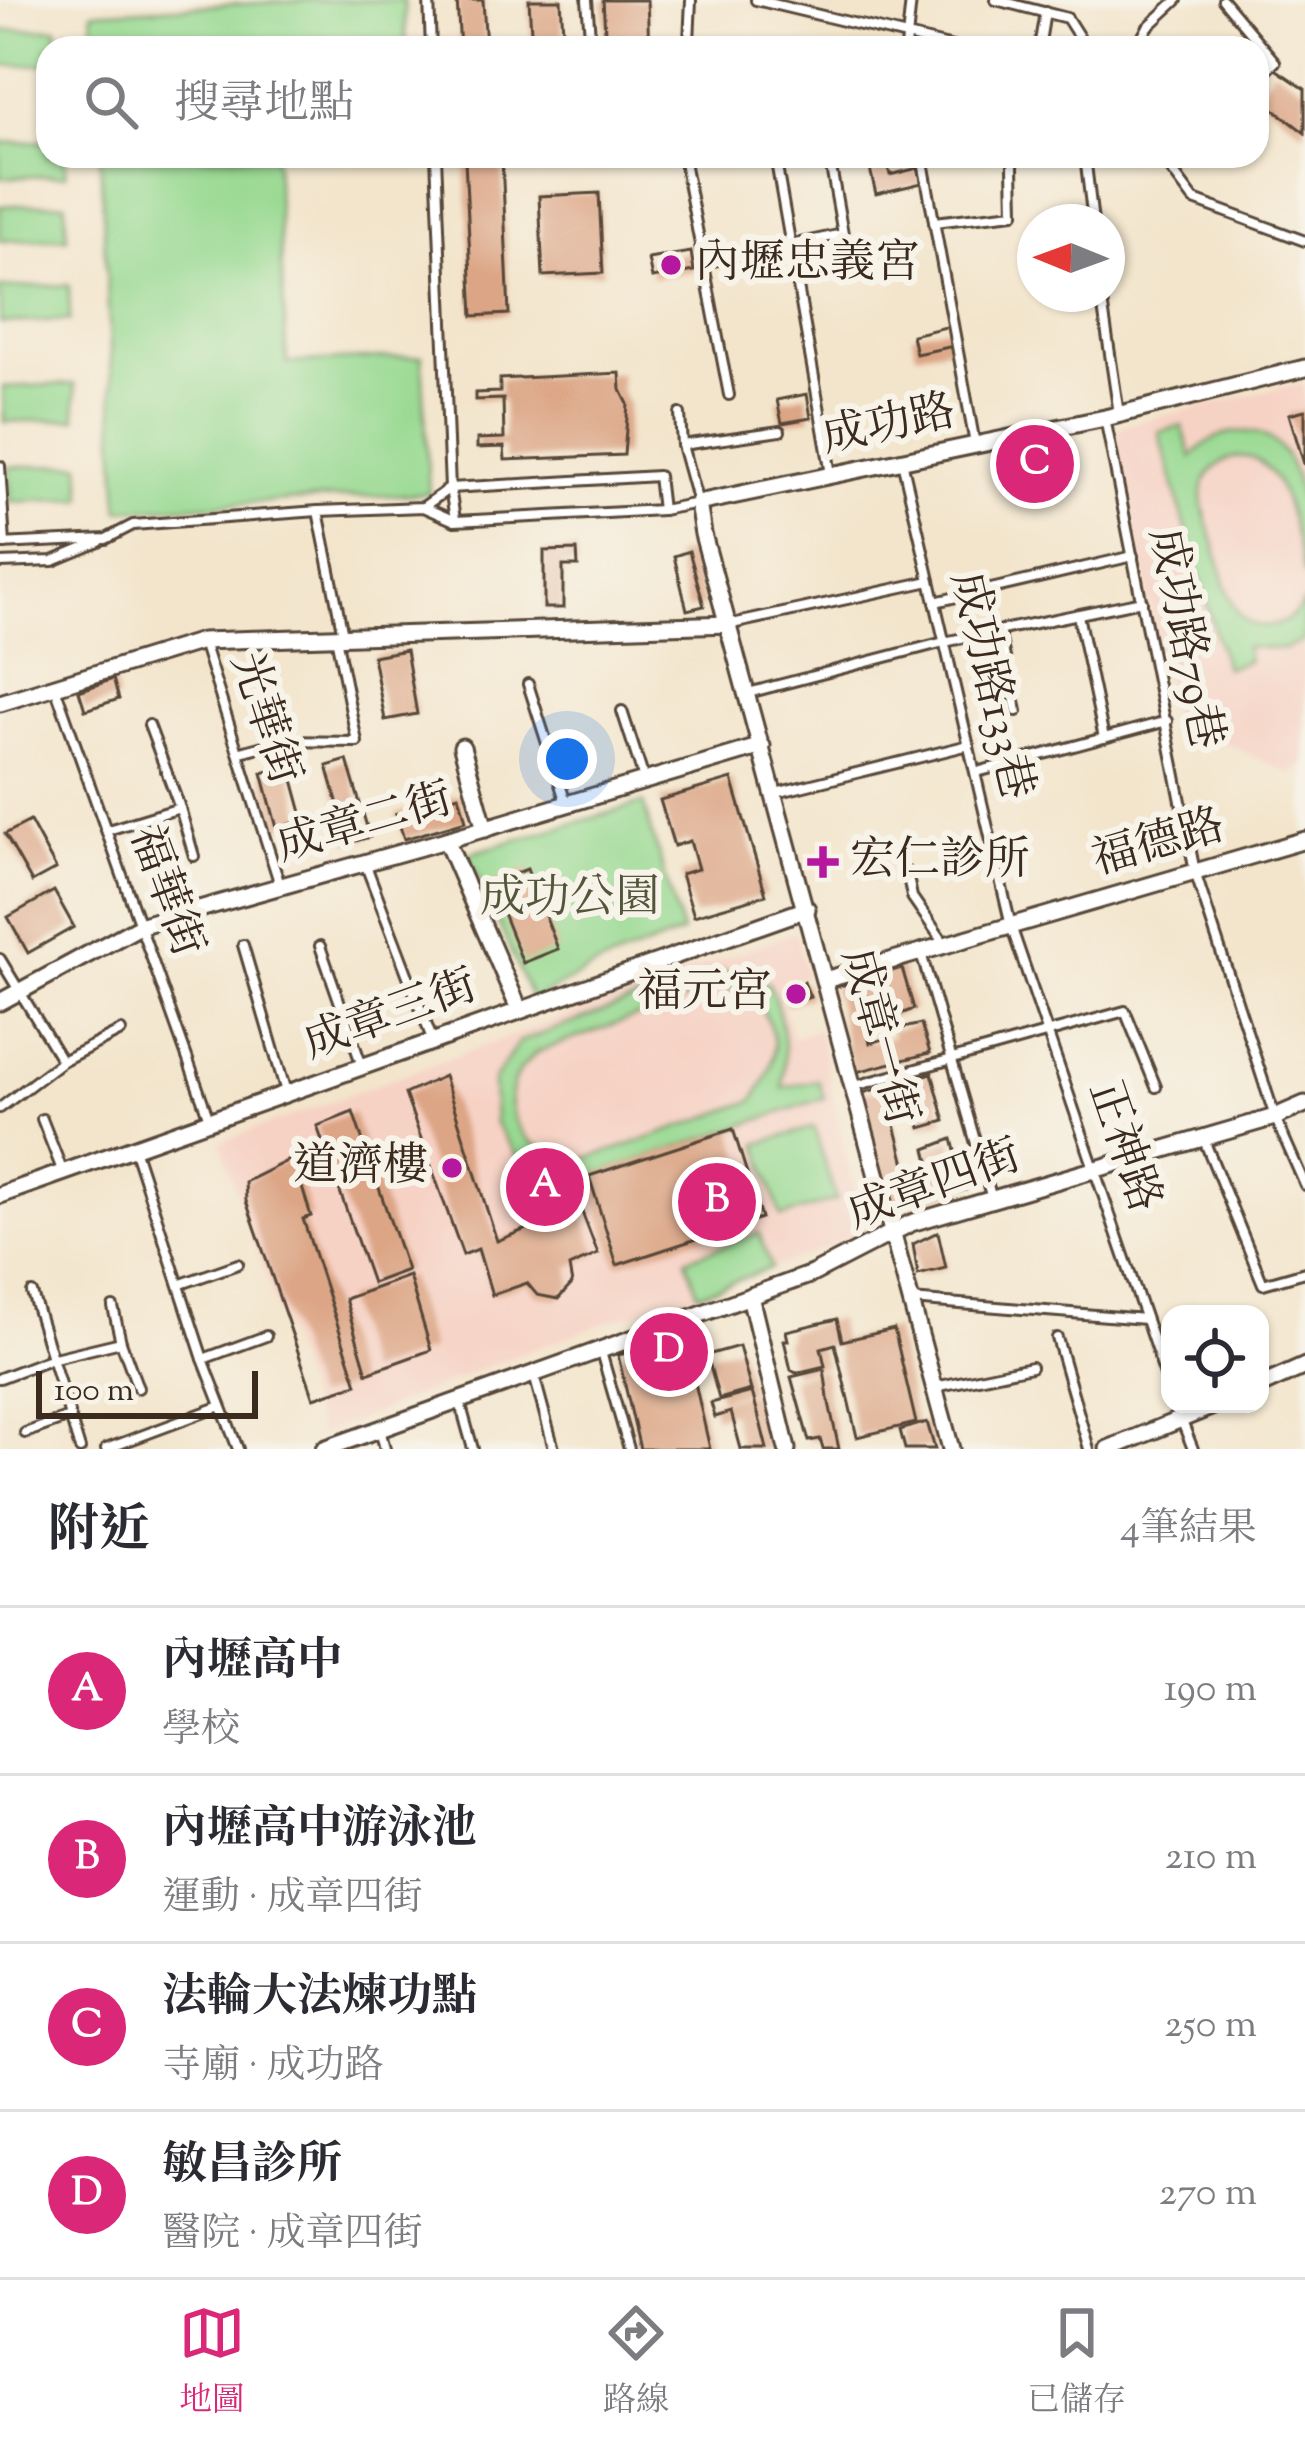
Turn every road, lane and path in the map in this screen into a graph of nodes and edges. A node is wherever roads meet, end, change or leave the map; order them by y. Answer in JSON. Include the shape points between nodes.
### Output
{"nodes":[{"id":1,"x":429,"y":0,"type":"edge"},
{"id":2,"x":587,"y":0,"type":"edge"},
{"id":3,"x":691,"y":0,"type":"edge"},
{"id":4,"x":756,"y":0,"type":"edge"},
{"id":5,"x":911,"y":0,"type":"edge"},
{"id":6,"x":996,"y":0,"type":"edge"},
{"id":7,"x":1178,"y":0,"type":"edge"},
{"id":8,"x":1223,"y":0,"type":"edge"},
{"id":9,"x":1046,"y":12,"type":"junction"},
{"id":10,"x":430,"y":36,"type":"edge"},
{"id":11,"x":590,"y":36,"type":"edge"},
{"id":12,"x":689,"y":36,"type":"edge"},
{"id":13,"x":881,"y":36,"type":"edge"},
{"id":14,"x":906,"y":36,"type":"edge"},
{"id":15,"x":1041,"y":36,"type":"edge"},
{"id":16,"x":1078,"y":36,"type":"edge"},
{"id":17,"x":1143,"y":36,"type":"edge"},
{"id":18,"x":1253,"y":36,"type":"edge"},
{"id":19,"x":437,"y":168,"type":"edge"},
{"id":20,"x":685,"y":168,"type":"edge"},
{"id":21,"x":778,"y":168,"type":"edge"},
{"id":22,"x":831,"y":168,"type":"edge"},
{"id":23,"x":924,"y":168,"type":"edge"},
{"id":24,"x":1013,"y":168,"type":"edge"},
{"id":25,"x":1086,"y":168,"type":"edge"},
{"id":26,"x":1170,"y":168,"type":"edge"},
{"id":27,"x":1091,"y":204,"type":"edge"},
{"id":28,"x":934,"y":221,"type":"junction"},
{"id":29,"x":1305,"y":242,"type":"edge"},
{"id":30,"x":791,"y":247,"type":"junction"},
{"id":31,"x":704,"y":263,"type":"junction"},
{"id":32,"x":1103,"y":312,"type":"edge"},
{"id":33,"x":1305,"y":368,"type":"edge"},
{"id":34,"x":729,"y":395,"type":"dead end"},
{"id":35,"x":680,"y":414,"type":"dead end"},
{"id":36,"x":1112,"y":417,"type":"junction"},
{"id":37,"x":780,"y":431,"type":"dead end"},
{"id":38,"x":682,"y":445,"type":"junction"},
{"id":39,"x":976,"y":446,"type":"junction"},
{"id":40,"x":902,"y":461,"type":"junction"},
{"id":41,"x":0,"y":466,"type":"edge"},
{"id":42,"x":831,"y":476,"type":"junction"},
{"id":43,"x":450,"y":488,"type":"junction"},
{"id":44,"x":698,"y":503,"type":"junction"},
{"id":45,"x":423,"y":507,"type":"junction"},
{"id":46,"x":662,"y":510,"type":"junction"},
{"id":47,"x":318,"y":511,"type":"junction"},
{"id":48,"x":455,"y":520,"type":"junction"},
{"id":49,"x":106,"y":539,"type":"junction"},
{"id":50,"x":2,"y":544,"type":"edge"},
{"id":51,"x":1133,"y":556,"type":"junction"},
{"id":52,"x":0,"y":563,"type":"edge"},
{"id":53,"x":930,"y":581,"type":"junction"},
{"id":54,"x":935,"y":602,"type":"junction"},
{"id":55,"x":1142,"y":602,"type":"junction"},
{"id":56,"x":1078,"y":615,"type":"junction"},
{"id":57,"x":730,"y":624,"type":"junction"},
{"id":58,"x":1000,"y":631,"type":"junction"},
{"id":59,"x":340,"y":637,"type":"junction"},
{"id":60,"x":202,"y":641,"type":"junction"},
{"id":61,"x":944,"y":642,"type":"junction"},
{"id":62,"x":528,"y":685,"type":"dead end"},
{"id":63,"x":55,"y":687,"type":"junction"},
{"id":64,"x":748,"y":693,"type":"junction"},
{"id":65,"x":0,"y":703,"type":"edge"},
{"id":66,"x":622,"y":711,"type":"dead end"},
{"id":67,"x":1017,"y":711,"type":"dead end"},
{"id":68,"x":1167,"y":721,"type":"junction"},
{"id":69,"x":149,"y":725,"type":"dead end"},
{"id":70,"x":1104,"y":738,"type":"junction"},
{"id":71,"x":969,"y":745,"type":"junction"},
{"id":72,"x":762,"y":746,"type":"junction"},
{"id":73,"x":462,"y":747,"type":"dead end"},
{"id":74,"x":241,"y":752,"type":"junction"},
{"id":75,"x":977,"y":772,"type":"junction"},
{"id":76,"x":644,"y":781,"type":"junction"},
{"id":77,"x":776,"y":793,"type":"junction"},
{"id":78,"x":566,"y":804,"type":"junction"},
{"id":79,"x":180,"y":808,"type":"junction"},
{"id":80,"x":485,"y":829,"type":"junction"},
{"id":81,"x":107,"y":830,"type":"junction"},
{"id":82,"x":446,"y":840,"type":"junction"},
{"id":83,"x":1305,"y":840,"type":"edge"},
{"id":84,"x":194,"y":856,"type":"dead end"},
{"id":85,"x":364,"y":863,"type":"junction"},
{"id":86,"x":907,"y":872,"type":"dead end"},
{"id":87,"x":1196,"y":872,"type":"junction"},
{"id":88,"x":280,"y":886,"type":"junction"},
{"id":89,"x":807,"y":909,"type":"junction"},
{"id":90,"x":142,"y":925,"type":"junction"},
{"id":91,"x":1011,"y":926,"type":"junction"},
{"id":92,"x":243,"y":945,"type":"dead end"},
{"id":93,"x":945,"y":945,"type":"junction"},
{"id":94,"x":320,"y":946,"type":"dead end"},
{"id":95,"x":921,"y":951,"type":"junction"},
{"id":96,"x":0,"y":959,"type":"edge"},
{"id":97,"x":825,"y":980,"type":"junction"},
{"id":98,"x":20,"y":990,"type":"junction"},
{"id":99,"x":0,"y":1002,"type":"edge"},
{"id":100,"x":519,"y":1009,"type":"junction"},
{"id":101,"x":121,"y":1031,"type":"dead end"},
{"id":102,"x":1048,"y":1034,"type":"junction"},
{"id":103,"x":433,"y":1040,"type":"junction"},
{"id":104,"x":62,"y":1061,"type":"junction"},
{"id":105,"x":952,"y":1061,"type":"junction"},
{"id":106,"x":362,"y":1066,"type":"junction"},
{"id":107,"x":853,"y":1087,"type":"junction"},
{"id":108,"x":1156,"y":1087,"type":"dead end"},
{"id":109,"x":286,"y":1092,"type":"junction"},
{"id":110,"x":1305,"y":1105,"type":"edge"},
{"id":111,"x":0,"y":1108,"type":"edge"},
{"id":112,"x":1275,"y":1117,"type":"junction"},
{"id":113,"x":42,"y":1119,"type":"dead end"},
{"id":114,"x":209,"y":1119,"type":"junction"},
{"id":115,"x":1204,"y":1138,"type":"junction"},
{"id":116,"x":134,"y":1146,"type":"junction"},
{"id":117,"x":1097,"y":1170,"type":"junction"},
{"id":118,"x":63,"y":1172,"type":"junction"},
{"id":119,"x":1305,"y":1185,"type":"edge"},
{"id":120,"x":0,"y":1196,"type":"edge"},
{"id":121,"x":992,"y":1200,"type":"junction"},
{"id":122,"x":891,"y":1235,"type":"junction"},
{"id":123,"x":238,"y":1264,"type":"dead end"},
{"id":124,"x":1305,"y":1272,"type":"edge"},
{"id":125,"x":181,"y":1283,"type":"junction"},
{"id":126,"x":32,"y":1293,"type":"dead end"},
{"id":127,"x":750,"y":1296,"type":"junction"},
{"id":128,"x":910,"y":1300,"type":"junction"},
{"id":129,"x":113,"y":1307,"type":"dead end"},
{"id":130,"x":1145,"y":1319,"type":"junction"},
{"id":131,"x":266,"y":1336,"type":"dead end"},
{"id":132,"x":1057,"y":1337,"type":"dead end"},
{"id":133,"x":121,"y":1342,"type":"junction"},
{"id":134,"x":600,"y":1348,"type":"junction"},
{"id":135,"x":50,"y":1359,"type":"junction"},
{"id":136,"x":203,"y":1359,"type":"junction"},
{"id":137,"x":1161,"y":1364,"type":"edge"},
{"id":138,"x":1031,"y":1366,"type":"dead end"},
{"id":139,"x":1305,"y":1366,"type":"edge"},
{"id":140,"x":533,"y":1372,"type":"junction"},
{"id":141,"x":0,"y":1378,"type":"edge"},
{"id":142,"x":1269,"y":1382,"type":"edge"},
{"id":143,"x":138,"y":1388,"type":"dead end"},
{"id":144,"x":934,"y":1388,"type":"junction"},
{"id":145,"x":459,"y":1399,"type":"junction"},
{"id":146,"x":221,"y":1406,"type":"junction"},
{"id":147,"x":1176,"y":1413,"type":"edge"},
{"id":148,"x":1178,"y":1413,"type":"edge"},
{"id":149,"x":69,"y":1418,"type":"junction"},
{"id":150,"x":380,"y":1429,"type":"junction"},
{"id":151,"x":26,"y":1433,"type":"dead end"},
{"id":152,"x":1120,"y":1447,"type":"edge"},
{"id":153,"x":80,"y":1449,"type":"edge"},
{"id":154,"x":106,"y":1449,"type":"edge"},
{"id":155,"x":238,"y":1449,"type":"edge"},
{"id":156,"x":324,"y":1449,"type":"edge"},
{"id":157,"x":385,"y":1449,"type":"edge"},
{"id":158,"x":473,"y":1449,"type":"edge"},
{"id":159,"x":554,"y":1449,"type":"edge"},
{"id":160,"x":629,"y":1449,"type":"edge"},
{"id":161,"x":787,"y":1449,"type":"edge"},
{"id":162,"x":951,"y":1449,"type":"edge"},
{"id":163,"x":1089,"y":1449,"type":"edge"},
{"id":164,"x":1193,"y":1449,"type":"edge"}],
"edges":[{"from":1,"to":10,"type":"lane"},
{"from":2,"to":11,"type":"lane"},
{"from":3,"to":12,"type":"lane"},
{"from":4,"to":13,"type":"lane"},
{"from":5,"to":14,"type":"lane"},
{"from":6,"to":9,"type":"lane"},
{"from":7,"to":17,"type":"lane"},
{"from":8,"to":18,"type":"lane"},
{"from":9,"to":15,"type":"lane"},
{"from":9,"to":16,"type":"lane","via":[[1067,18]]},
{"from":19,"to":43,"type":"lane"},
{"from":20,"to":31,"type":"lane"},
{"from":21,"to":30,"type":"lane"},
{"from":22,"to":30,"type":"lane","via":[[843,234]]},
{"from":23,"to":28,"type":"lane"},
{"from":24,"to":28,"type":"lane","via":[[1014,213]]},
{"from":25,"to":27,"type":"lane"},
{"from":26,"to":29,"type":"lane","via":[[1194,200]]},
{"from":28,"to":39,"type":"lane"},
{"from":30,"to":31,"type":"lane"},
{"from":30,"to":42,"type":"lane"},
{"from":31,"to":34,"type":"lane"},
{"from":32,"to":36,"type":"lane","name":"成功路79巷"},
{"from":33,"to":36,"type":"street","name":"成功路"},
{"from":35,"to":38,"type":"lane"},
{"from":36,"to":39,"type":"street","name":"成功路"},
{"from":36,"to":51,"type":"lane","name":"成功路79巷"},
{"from":37,"to":38,"type":"lane"},
{"from":38,"to":44,"type":"lane"},
{"from":39,"to":40,"type":"street","name":"成功路"},
{"from":40,"to":42,"type":"street","name":"成功路"},
{"from":40,"to":53,"type":"lane","name":"成功路133巷"},
{"from":41,"to":50,"type":"lane"},
{"from":42,"to":44,"type":"street","name":"成功路"},
{"from":43,"to":45,"type":"lane"},
{"from":43,"to":46,"type":"lane","via":[[658,476]]},
{"from":43,"to":48,"type":"lane"},
{"from":44,"to":46,"type":"lane"},
{"from":44,"to":57,"type":"street","name":"成章一街"},
{"from":45,"to":47,"type":"lane"},
{"from":45,"to":48,"type":"lane"},
{"from":46,"to":48,"type":"lane"},
{"from":47,"to":49,"type":"lane","via":[[133,525]]},
{"from":47,"to":59,"type":"lane"},
{"from":49,"to":50,"type":"lane"},
{"from":49,"to":52,"type":"lane","via":[[53,561]]},
{"from":51,"to":54,"type":"lane"},
{"from":51,"to":55,"type":"lane","name":"成功路79巷"},
{"from":53,"to":54,"type":"lane","name":"成功路133巷"},
{"from":53,"to":57,"type":"lane"},
{"from":54,"to":61,"type":"lane","name":"成功路133巷"},
{"from":55,"to":56,"type":"lane"},
{"from":55,"to":68,"type":"lane","name":"成功路79巷"},
{"from":56,"to":58,"type":"lane"},
{"from":56,"to":70,"type":"lane"},
{"from":57,"to":59,"type":"street"},
{"from":57,"to":64,"type":"street","name":"成章一街"},
{"from":58,"to":61,"type":"lane"},
{"from":58,"to":67,"type":"lane"},
{"from":59,"to":60,"type":"street"},
{"from":59,"to":74,"type":"lane","via":[[357,742],[282,741]]},
{"from":60,"to":63,"type":"street"},
{"from":60,"to":74,"type":"lane","name":"光華街"},
{"from":61,"to":64,"type":"lane"},
{"from":61,"to":71,"type":"lane","name":"成功路133巷"},
{"from":62,"to":78,"type":"lane"},
{"from":63,"to":65,"type":"street"},
{"from":63,"to":81,"type":"lane","name":"福華街"},
{"from":64,"to":72,"type":"street","name":"成章一街"},
{"from":66,"to":76,"type":"lane"},
{"from":68,"to":70,"type":"lane"},
{"from":68,"to":87,"type":"lane","name":"成功路79巷"},
{"from":69,"to":79,"type":"lane"},
{"from":70,"to":75,"type":"lane"},
{"from":71,"to":75,"type":"lane","name":"成功路133巷"},
{"from":71,"to":77,"type":"lane"},
{"from":72,"to":76,"type":"street","name":"成章二街"},
{"from":72,"to":77,"type":"street","name":"成章一街"},
{"from":73,"to":80,"type":"street"},
{"from":74,"to":88,"type":"lane","name":"光華街"},
{"from":75,"to":91,"type":"lane","name":"成功路133巷"},
{"from":76,"to":78,"type":"street","name":"成章二街"},
{"from":77,"to":89,"type":"street","name":"成章一街"},
{"from":78,"to":80,"type":"street","name":"成章二街"},
{"from":79,"to":81,"type":"lane"},
{"from":79,"to":84,"type":"lane"},
{"from":80,"to":82,"type":"street","name":"成章二街"},
{"from":81,"to":90,"type":"lane","name":"福華街"},
{"from":82,"to":85,"type":"street","name":"成章二街"},
{"from":82,"to":100,"type":"street"},
{"from":83,"to":87,"type":"street","name":"福德路"},
{"from":85,"to":88,"type":"street","name":"成章二街"},
{"from":85,"to":103,"type":"lane"},
{"from":86,"to":93,"type":"lane","via":[[912,897]]},
{"from":87,"to":91,"type":"street","name":"福德路"},
{"from":87,"to":112,"type":"lane","name":"成功路79巷"},
{"from":88,"to":90,"type":"street","name":"成章二街"},
{"from":89,"to":97,"type":"street","name":"成章一街"},
{"from":89,"to":100,"type":"street","name":"成章三街"},
{"from":90,"to":98,"type":"street","name":"成章二街"},
{"from":90,"to":114,"type":"lane","name":"福華街"},
{"from":91,"to":93,"type":"street","name":"福德路"},
{"from":91,"to":102,"type":"lane","name":"正神路"},
{"from":92,"to":109,"type":"lane"},
{"from":93,"to":95,"type":"street","name":"福德路"},
{"from":94,"to":106,"type":"lane"},
{"from":95,"to":97,"type":"street","name":"福德路"},
{"from":95,"to":105,"type":"lane"},
{"from":96,"to":98,"type":"lane"},
{"from":97,"to":107,"type":"street","name":"成章一街"},
{"from":98,"to":99,"type":"street","name":"成章二街"},
{"from":98,"to":104,"type":"lane"},
{"from":100,"to":103,"type":"street","name":"成章三街"},
{"from":101,"to":104,"type":"lane"},
{"from":102,"to":105,"type":"lane"},
{"from":102,"to":108,"type":"lane","via":[[1125,1011]]},
{"from":102,"to":117,"type":"lane","name":"正神路"},
{"from":103,"to":106,"type":"street","name":"成章三街"},
{"from":104,"to":111,"type":"lane"},
{"from":105,"to":107,"type":"lane"},
{"from":105,"to":121,"type":"lane"},
{"from":106,"to":109,"type":"street","name":"成章三街"},
{"from":107,"to":122,"type":"street","name":"成章一街"},
{"from":109,"to":114,"type":"street","name":"成章三街"},
{"from":110,"to":112,"type":"street","name":"成章四街"},
{"from":112,"to":115,"type":"street","name":"成章四街"},
{"from":112,"to":119,"type":"lane","name":"成功路79巷"},
{"from":113,"to":118,"type":"lane"},
{"from":114,"to":116,"type":"street","name":"成章三街"},
{"from":115,"to":117,"type":"street","name":"成章四街"},
{"from":115,"to":124,"type":"lane","via":[[1263,1284]]},
{"from":116,"to":118,"type":"street","name":"成章三街"},
{"from":116,"to":125,"type":"lane"},
{"from":117,"to":121,"type":"street","name":"成章四街"},
{"from":117,"to":130,"type":"lane","name":"正神路"},
{"from":118,"to":120,"type":"street","name":"成章三街"},
{"from":121,"to":122,"type":"street","name":"成章四街"},
{"from":122,"to":127,"type":"street","name":"成章四街"},
{"from":122,"to":128,"type":"street","name":"成章一街"},
{"from":123,"to":125,"type":"lane"},
{"from":125,"to":136,"type":"lane"},
{"from":126,"to":135,"type":"lane"},
{"from":127,"to":134,"type":"street","name":"成章四街"},
{"from":127,"to":161,"type":"street"},
{"from":128,"to":130,"type":"lane"},
{"from":128,"to":144,"type":"street","name":"成章一街"},
{"from":129,"to":133,"type":"lane"},
{"from":130,"to":137,"type":"lane","name":"正神路"},
{"from":131,"to":136,"type":"lane"},
{"from":132,"to":163,"type":"lane"},
{"from":133,"to":135,"type":"lane"},
{"from":133,"to":143,"type":"lane"},
{"from":134,"to":140,"type":"street","name":"成章四街"},
{"from":134,"to":160,"type":"lane"},
{"from":135,"to":141,"type":"lane"},
{"from":135,"to":149,"type":"lane"},
{"from":136,"to":146,"type":"lane"},
{"from":138,"to":144,"type":"lane"},
{"from":139,"to":142,"type":"street"},
{"from":140,"to":145,"type":"street","name":"成章四街"},
{"from":140,"to":159,"type":"lane"},
{"from":144,"to":162,"type":"street","name":"成章一街"},
{"from":145,"to":150,"type":"street","name":"成章四街"},
{"from":145,"to":158,"type":"lane"},
{"from":146,"to":154,"type":"lane"},
{"from":146,"to":155,"type":"lane"},
{"from":147,"to":152,"type":"street"},
{"from":148,"to":164,"type":"lane"},
{"from":149,"to":151,"type":"lane"},
{"from":149,"to":153,"type":"lane"},
{"from":150,"to":156,"type":"street","name":"成章四街"},
{"from":150,"to":157,"type":"lane"}]}
